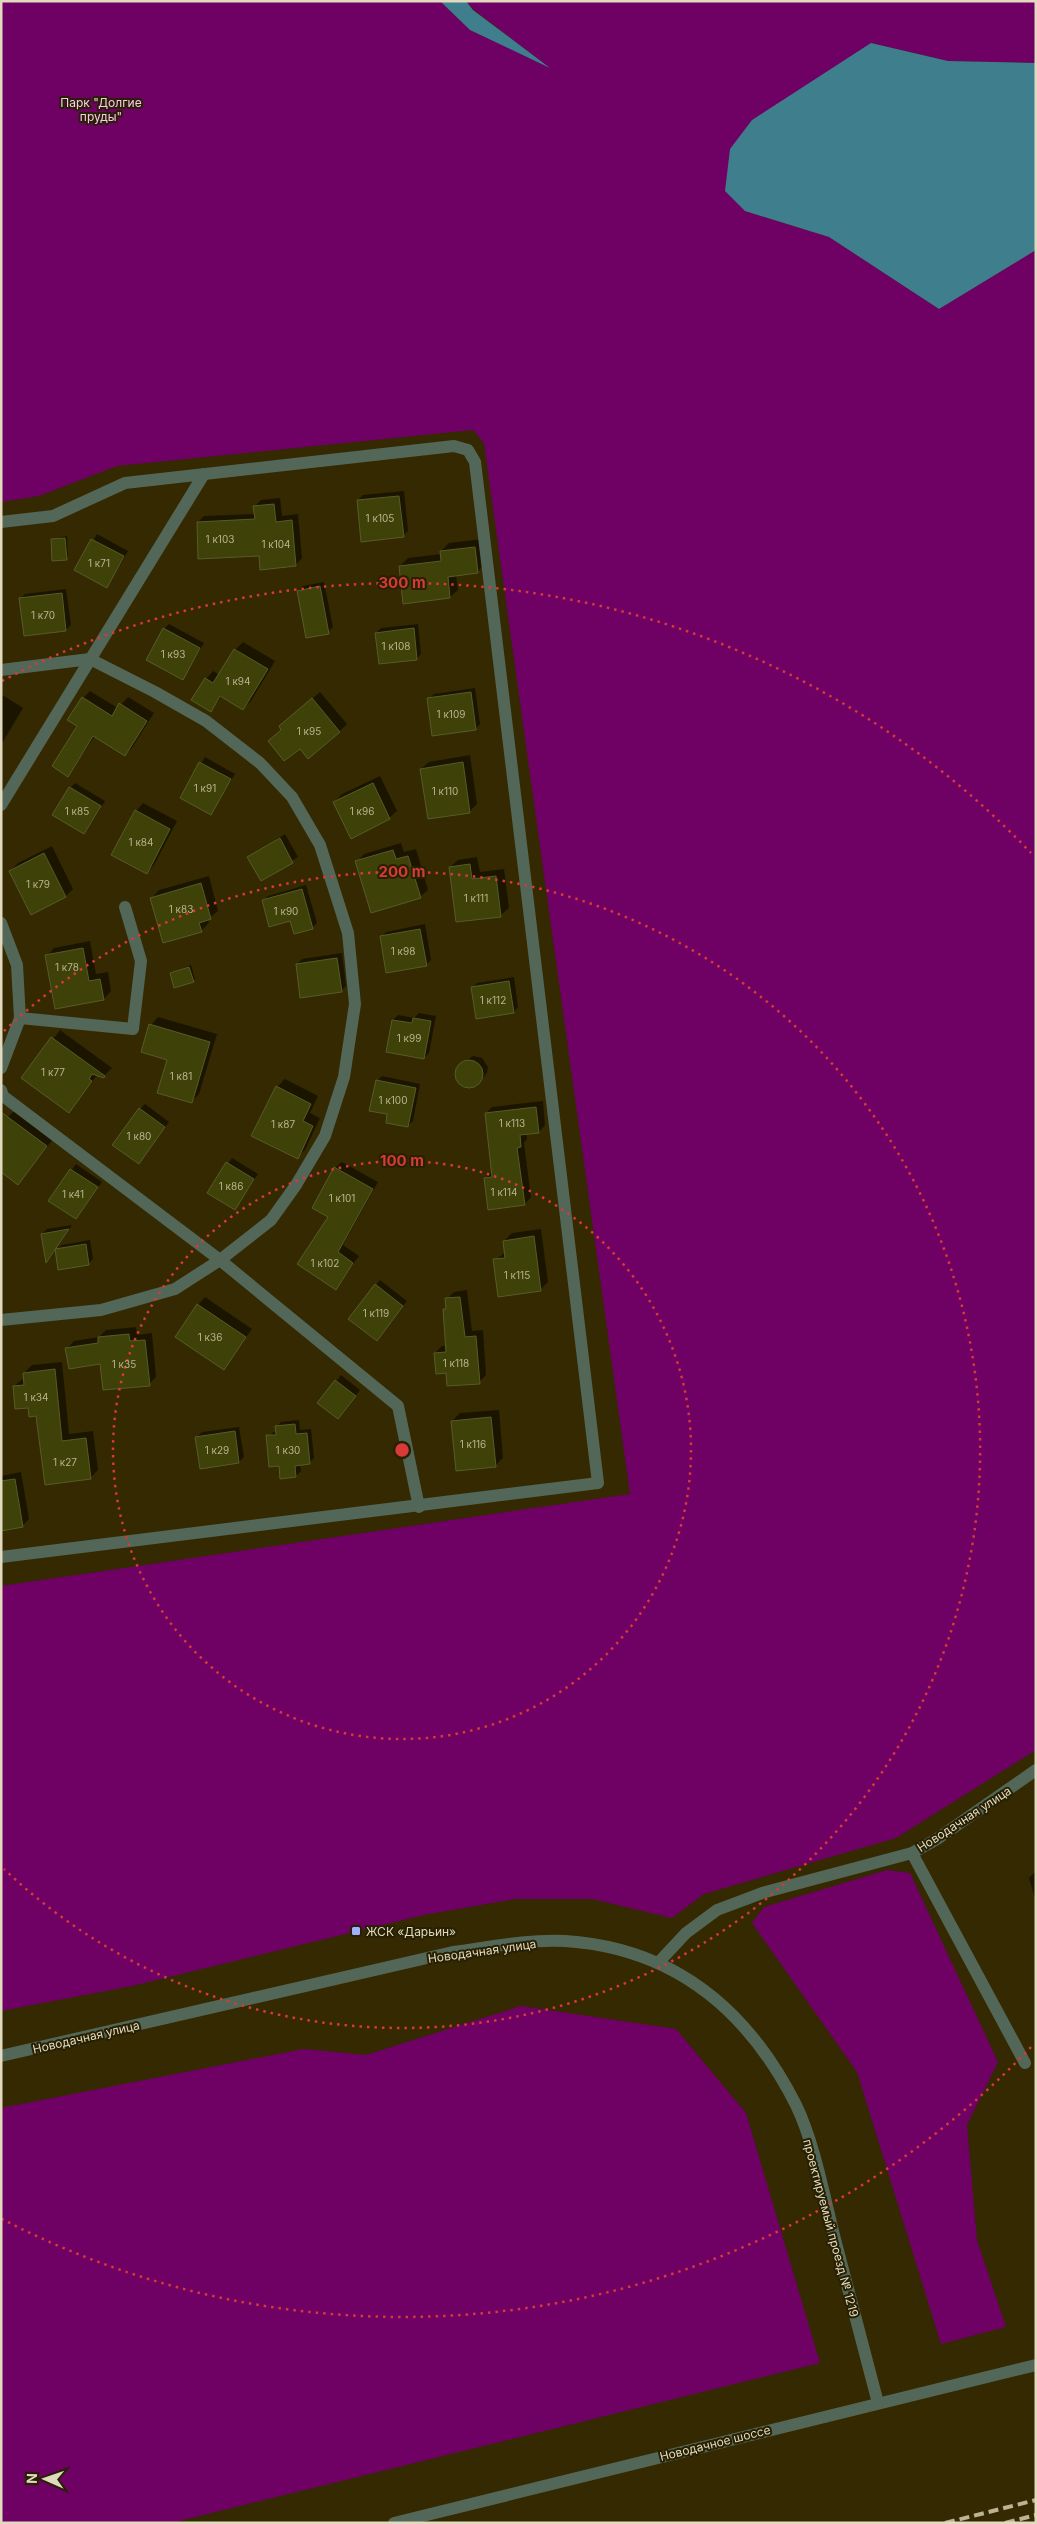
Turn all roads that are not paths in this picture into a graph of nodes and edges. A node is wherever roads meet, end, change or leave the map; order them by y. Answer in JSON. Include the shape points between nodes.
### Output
{"nodes":[{"id":1,"x":204,"y":474,"type":"junction"},
{"id":2,"x":1,"y":522,"type":"edge"},
{"id":3,"x":90,"y":659,"type":"junction"},
{"id":4,"x":1,"y":670,"type":"edge"},
{"id":5,"x":1,"y":804,"type":"edge"},
{"id":6,"x":125,"y":907,"type":"dead end"},
{"id":7,"x":1,"y":923,"type":"edge"},
{"id":8,"x":20,"y":1018,"type":"junction"},
{"id":9,"x":1,"y":1068,"type":"edge"},
{"id":10,"x":1,"y":1090,"type":"edge"},
{"id":11,"x":220,"y":1260,"type":"junction"},
{"id":12,"x":1,"y":1320,"type":"edge"},
{"id":13,"x":419,"y":1507,"type":"junction"},
{"id":14,"x":1,"y":1557,"type":"edge"},
{"id":15,"x":1036,"y":1770,"type":"edge"},
{"id":16,"x":912,"y":1853,"type":"junction"},
{"id":17,"x":658,"y":1963,"type":"junction"},
{"id":18,"x":1,"y":2056,"type":"edge"},
{"id":19,"x":1025,"y":2063,"type":"dead end"},
{"id":20,"x":1036,"y":2365,"type":"edge"},
{"id":21,"x":878,"y":2403,"type":"junction"},
{"id":22,"x":394,"y":2523,"type":"edge"}],
"edges":[{"from":1,"to":2,"type":"street","via":[[125,483],[53,516]]},
{"from":1,"to":3,"type":"street"},
{"from":1,"to":13,"type":"street","via":[[454,446],[468,450],[475,462],[598,1483]]},
{"from":3,"to":4,"type":"street"},
{"from":3,"to":5,"type":"street"},
{"from":3,"to":11,"type":"street","via":[[206,722],[260,762],[292,797],[320,845],[348,933],[355,1004],[344,1077],[325,1136],[271,1220]]},
{"from":6,"to":8,"type":"street","via":[[141,961],[132,1029]]},
{"from":7,"to":8,"type":"street","via":[[17,965]]},
{"from":8,"to":9,"type":"street"},
{"from":10,"to":11,"type":"street","via":[[3,1096]]},
{"from":11,"to":12,"type":"street","via":[[175,1288],[100,1310]]},
{"from":11,"to":13,"type":"street","via":[[398,1406]]},
{"from":13,"to":14,"type":"street"},
{"from":15,"to":16,"type":"street","name":"Новодачная улица"},
{"from":16,"to":17,"type":"street","name":"Новодачная улица","via":[[762,1893],[717,1910],[686,1933]]},
{"from":16,"to":19,"type":"street"},
{"from":17,"to":18,"type":"street","name":"Новодачная улица","via":[[610,1947],[565,1941],[517,1943],[453,1952]]},
{"from":17,"to":21,"type":"street","name":"проектируемый проезд № 1219","via":[[695,1982],[733,2013],[767,2054],[796,2107],[816,2163]]},
{"from":20,"to":21,"type":"street","name":"Новодачное шоссе"},
{"from":21,"to":22,"type":"street","name":"Новодачное шоссе"}]}
